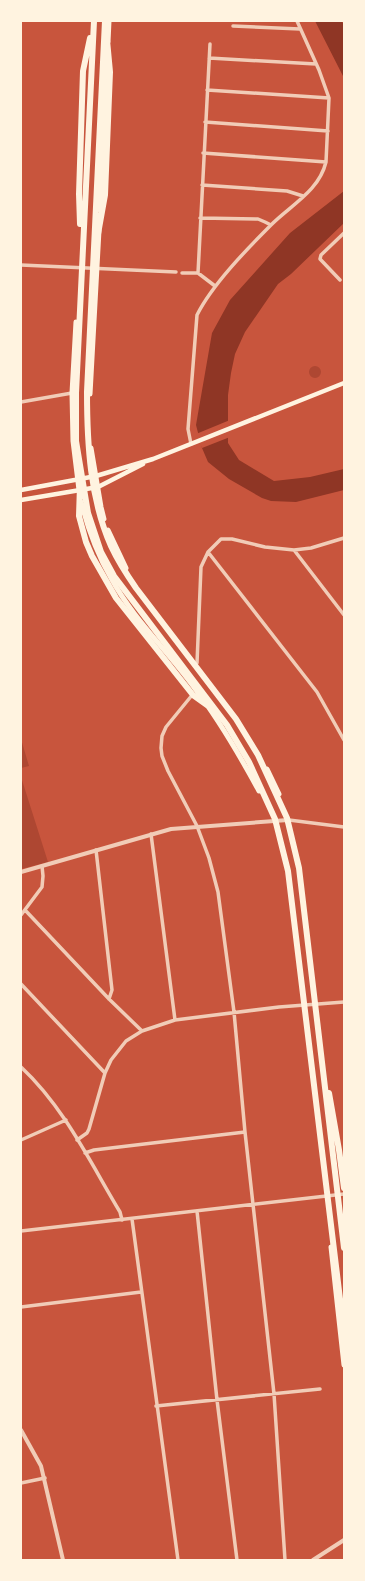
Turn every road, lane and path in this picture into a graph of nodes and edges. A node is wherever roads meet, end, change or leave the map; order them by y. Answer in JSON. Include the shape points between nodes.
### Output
{"nodes":[{"id":1,"x":93,"y":21,"type":"edge"},
{"id":2,"x":105,"y":21,"type":"edge"},
{"id":3,"x":109,"y":21,"type":"edge"},
{"id":4,"x":297,"y":21,"type":"edge"},
{"id":5,"x":233,"y":26,"type":"dead end"},
{"id":6,"x":300,"y":29,"type":"junction"},
{"id":7,"x":210,"y":44,"type":"dead end"},
{"id":8,"x":209,"y":58,"type":"junction"},
{"id":9,"x":316,"y":64,"type":"junction"},
{"id":10,"x":207,"y":90,"type":"junction"},
{"id":11,"x":329,"y":98,"type":"junction"},
{"id":12,"x":205,"y":122,"type":"junction"},
{"id":13,"x":328,"y":131,"type":"junction"},
{"id":14,"x":203,"y":153,"type":"junction"},
{"id":15,"x":326,"y":162,"type":"junction"},
{"id":16,"x":202,"y":185,"type":"junction"},
{"id":17,"x":303,"y":196,"type":"junction"},
{"id":18,"x":200,"y":218,"type":"junction"},
{"id":19,"x":271,"y":225,"type":"junction"},
{"id":20,"x":344,"y":233,"type":"edge"},
{"id":21,"x":21,"y":265,"type":"edge"},
{"id":22,"x":80,"y":268,"type":"junction"},
{"id":23,"x":97,"y":268,"type":"junction"},
{"id":24,"x":176,"y":272,"type":"dead end"},
{"id":25,"x":182,"y":272,"type":"dead end"},
{"id":26,"x":198,"y":273,"type":"junction"},
{"id":27,"x":340,"y":280,"type":"dead end"},
{"id":28,"x":215,"y":286,"type":"junction"},
{"id":29,"x":344,"y":383,"type":"edge"},
{"id":30,"x":72,"y":393,"type":"junction"},
{"id":31,"x":21,"y":402,"type":"edge"},
{"id":32,"x":191,"y":444,"type":"junction"},
{"id":33,"x":153,"y":459,"type":"junction"},
{"id":34,"x":80,"y":470,"type":"junction"},
{"id":35,"x":96,"y":476,"type":"junction"},
{"id":36,"x":77,"y":480,"type":"junction"},
{"id":37,"x":98,"y":487,"type":"junction"},
{"id":38,"x":21,"y":490,"type":"edge"},
{"id":39,"x":79,"y":491,"type":"junction"},
{"id":40,"x":21,"y":500,"type":"edge"},
{"id":41,"x":344,"y":538,"type":"edge"},
{"id":42,"x":294,"y":550,"type":"junction"},
{"id":43,"x":208,"y":552,"type":"junction"},
{"id":44,"x":344,"y":615,"type":"edge"},
{"id":45,"x":197,"y":663,"type":"junction"},
{"id":46,"x":195,"y":692,"type":"junction"},
{"id":47,"x":206,"y":705,"type":"joint"},
{"id":48,"x":344,"y":740,"type":"edge"},
{"id":49,"x":273,"y":820,"type":"junction"},
{"id":50,"x":289,"y":820,"type":"junction"},
{"id":51,"x":197,"y":826,"type":"junction"},
{"id":52,"x":344,"y":827,"type":"edge"},
{"id":53,"x":151,"y":834,"type":"junction"},
{"id":54,"x":96,"y":850,"type":"junction"},
{"id":55,"x":42,"y":866,"type":"junction"},
{"id":56,"x":21,"y":872,"type":"edge"},
{"id":57,"x":25,"y":910,"type":"junction"},
{"id":58,"x":21,"y":915,"type":"edge"},
{"id":59,"x":21,"y":984,"type":"edge"},
{"id":60,"x":109,"y":999,"type":"junction"},
{"id":61,"x":344,"y":1002,"type":"edge"},
{"id":62,"x":318,"y":1003,"type":"junction"},
{"id":63,"x":302,"y":1005,"type":"junction"},
{"id":64,"x":234,"y":1012,"type":"junction"},
{"id":65,"x":175,"y":1020,"type":"junction"},
{"id":66,"x":142,"y":1030,"type":"junction"},
{"id":67,"x":318,"y":1034,"type":"junction"},
{"id":68,"x":22,"y":1069,"type":"edge"},
{"id":69,"x":105,"y":1072,"type":"junction"},
{"id":70,"x":66,"y":1120,"type":"junction"},
{"id":71,"x":245,"y":1132,"type":"junction"},
{"id":72,"x":21,"y":1140,"type":"edge"},
{"id":73,"x":77,"y":1140,"type":"junction"},
{"id":74,"x":85,"y":1153,"type":"junction"},
{"id":75,"x":344,"y":1188,"type":"edge"},
{"id":76,"x":342,"y":1194,"type":"edge"},
{"id":77,"x":325,"y":1196,"type":"junction"},
{"id":78,"x":254,"y":1204,"type":"junction"},
{"id":79,"x":197,"y":1211,"type":"junction"},
{"id":80,"x":132,"y":1219,"type":"junction"},
{"id":81,"x":122,"y":1220,"type":"junction"},
{"id":82,"x":344,"y":1225,"type":"edge"},
{"id":83,"x":21,"y":1231,"type":"edge"},
{"id":84,"x":344,"y":1248,"type":"edge"},
{"id":85,"x":141,"y":1292,"type":"junction"},
{"id":86,"x":21,"y":1307,"type":"edge"},
{"id":87,"x":344,"y":1332,"type":"edge"},
{"id":88,"x":344,"y":1365,"type":"edge"},
{"id":89,"x":320,"y":1389,"type":"dead end"},
{"id":90,"x":274,"y":1394,"type":"junction"},
{"id":91,"x":217,"y":1400,"type":"junction"},
{"id":92,"x":156,"y":1406,"type":"junction"},
{"id":93,"x":21,"y":1430,"type":"edge"},
{"id":94,"x":27,"y":1440,"type":"junction"},
{"id":95,"x":21,"y":1441,"type":"edge"},
{"id":96,"x":45,"y":1478,"type":"junction"},
{"id":97,"x":21,"y":1483,"type":"edge"},
{"id":98,"x":344,"y":1540,"type":"edge"},
{"id":99,"x":63,"y":1560,"type":"edge"},
{"id":100,"x":178,"y":1560,"type":"edge"},
{"id":101,"x":237,"y":1560,"type":"edge"},
{"id":102,"x":285,"y":1560,"type":"edge"},
{"id":103,"x":313,"y":1560,"type":"edge"}],
"edges":[{"from":1,"to":22,"type":"main road"},
{"from":1,"to":34,"type":"highway","via":[[76,392],[76,441]]},
{"from":2,"to":67,"type":"highway","via":[[110,72],[105,187],[94,259],[87,392],[87,440],[98,508],[111,547],[123,569],[236,719],[273,784],[287,818],[299,868]]},
{"from":3,"to":23,"type":"main road"},
{"from":4,"to":6,"type":"street"},
{"from":5,"to":6,"type":"street"},
{"from":6,"to":9,"type":"street"},
{"from":7,"to":8,"type":"street"},
{"from":8,"to":9,"type":"street"},
{"from":8,"to":10,"type":"street"},
{"from":9,"to":11,"type":"street"},
{"from":10,"to":11,"type":"street"},
{"from":10,"to":12,"type":"street"},
{"from":11,"to":13,"type":"street"},
{"from":12,"to":13,"type":"street"},
{"from":12,"to":14,"type":"street"},
{"from":13,"to":15,"type":"street"},
{"from":14,"to":15,"type":"street"},
{"from":14,"to":16,"type":"street"},
{"from":15,"to":17,"type":"street","via":[[319,180]]},
{"from":16,"to":17,"type":"street","via":[[287,191]]},
{"from":16,"to":18,"type":"street"},
{"from":17,"to":19,"type":"street"},
{"from":18,"to":19,"type":"street","via":[[258,220]]},
{"from":18,"to":26,"type":"street"},
{"from":19,"to":28,"type":"street"},
{"from":20,"to":27,"type":"street","via":[[320,259]]},
{"from":21,"to":22,"type":"street"},
{"from":22,"to":23,"type":"street"},
{"from":22,"to":30,"type":"main road"},
{"from":23,"to":24,"type":"street"},
{"from":23,"to":35,"type":"main road","via":[[90,392],[90,440]]},
{"from":25,"to":26,"type":"street"},
{"from":26,"to":28,"type":"street"},
{"from":28,"to":32,"type":"street","via":[[197,315],[188,435]]},
{"from":29,"to":32,"type":"main road"},
{"from":30,"to":31,"type":"street"},
{"from":30,"to":36,"type":"main road","via":[[72,441]]},
{"from":32,"to":33,"type":"main road"},
{"from":33,"to":35,"type":"main road"},
{"from":33,"to":37,"type":"main road"},
{"from":34,"to":46,"type":"highway","via":[[79,516],[92,556],[116,598],[186,687]]},
{"from":34,"to":87,"type":"highway","via":[[95,536],[114,576],[227,725],[249,762],[275,819],[288,871]]},
{"from":35,"to":36,"type":"main road"},
{"from":35,"to":37,"type":"main road"},
{"from":36,"to":38,"type":"main road"},
{"from":36,"to":39,"type":"main road"},
{"from":37,"to":39,"type":"main road"},
{"from":37,"to":45,"type":"main road","via":[[107,529],[126,567]]},
{"from":39,"to":40,"type":"main road"},
{"from":39,"to":46,"type":"main road","via":[[92,538],[111,579]]},
{"from":41,"to":42,"type":"street","via":[[311,548]]},
{"from":42,"to":43,"type":"street","via":[[265,547],[225,538]]},
{"from":42,"to":44,"type":"street"},
{"from":43,"to":45,"type":"street","via":[[201,566]]},
{"from":43,"to":48,"type":"street","via":[[317,692]]},
{"from":45,"to":50,"type":"main road","via":[[238,717],[260,754]]},
{"from":46,"to":47,"type":"highway"},
{"from":46,"to":51,"type":"street","via":[[166,727],[161,748],[168,771]]},
{"from":47,"to":49,"type":"main road","via":[[245,764]]},
{"from":49,"to":50,"type":"street"},
{"from":49,"to":51,"type":"street"},
{"from":49,"to":63,"type":"main road","via":[[286,870]]},
{"from":50,"to":52,"type":"street"},
{"from":50,"to":62,"type":"main road","via":[[301,867]]},
{"from":51,"to":53,"type":"street"},
{"from":51,"to":64,"type":"street","via":[[218,892]]},
{"from":53,"to":54,"type":"street"},
{"from":53,"to":65,"type":"street"},
{"from":54,"to":55,"type":"street"},
{"from":54,"to":60,"type":"street","via":[[112,990]]},
{"from":55,"to":56,"type":"street"},
{"from":55,"to":57,"type":"street","via":[[42,887]]},
{"from":57,"to":58,"type":"street"},
{"from":57,"to":60,"type":"street"},
{"from":59,"to":69,"type":"street"},
{"from":60,"to":66,"type":"street"},
{"from":61,"to":62,"type":"street"},
{"from":62,"to":63,"type":"street"},
{"from":62,"to":76,"type":"main road"},
{"from":63,"to":64,"type":"street"},
{"from":63,"to":77,"type":"main road"},
{"from":64,"to":65,"type":"street"},
{"from":64,"to":71,"type":"street"},
{"from":65,"to":66,"type":"street"},
{"from":66,"to":69,"type":"street","via":[[116,1052]]},
{"from":67,"to":75,"type":"highway","via":[[340,1150]]},
{"from":67,"to":84,"type":"highway"},
{"from":68,"to":70,"type":"street","via":[[36,1080]]},
{"from":69,"to":73,"type":"street","via":[[89,1129]]},
{"from":70,"to":72,"type":"street"},
{"from":70,"to":73,"type":"street"},
{"from":71,"to":74,"type":"street"},
{"from":71,"to":78,"type":"street"},
{"from":73,"to":74,"type":"street"},
{"from":74,"to":81,"type":"street","via":[[120,1212]]},
{"from":76,"to":77,"type":"street"},
{"from":76,"to":82,"type":"main road"},
{"from":77,"to":78,"type":"street"},
{"from":77,"to":88,"type":"main road"},
{"from":78,"to":79,"type":"street"},
{"from":78,"to":90,"type":"street"},
{"from":79,"to":80,"type":"street"},
{"from":79,"to":91,"type":"street"},
{"from":80,"to":81,"type":"street"},
{"from":80,"to":85,"type":"street"},
{"from":81,"to":83,"type":"street"},
{"from":85,"to":86,"type":"street"},
{"from":85,"to":92,"type":"street"},
{"from":89,"to":90,"type":"street"},
{"from":90,"to":91,"type":"street"},
{"from":90,"to":102,"type":"street"},
{"from":91,"to":92,"type":"street"},
{"from":91,"to":101,"type":"street"},
{"from":92,"to":100,"type":"street"},
{"from":93,"to":94,"type":"street"},
{"from":94,"to":95,"type":"street"},
{"from":94,"to":96,"type":"street"},
{"from":96,"to":97,"type":"street"},
{"from":96,"to":99,"type":"street"},
{"from":98,"to":103,"type":"street"}]}
